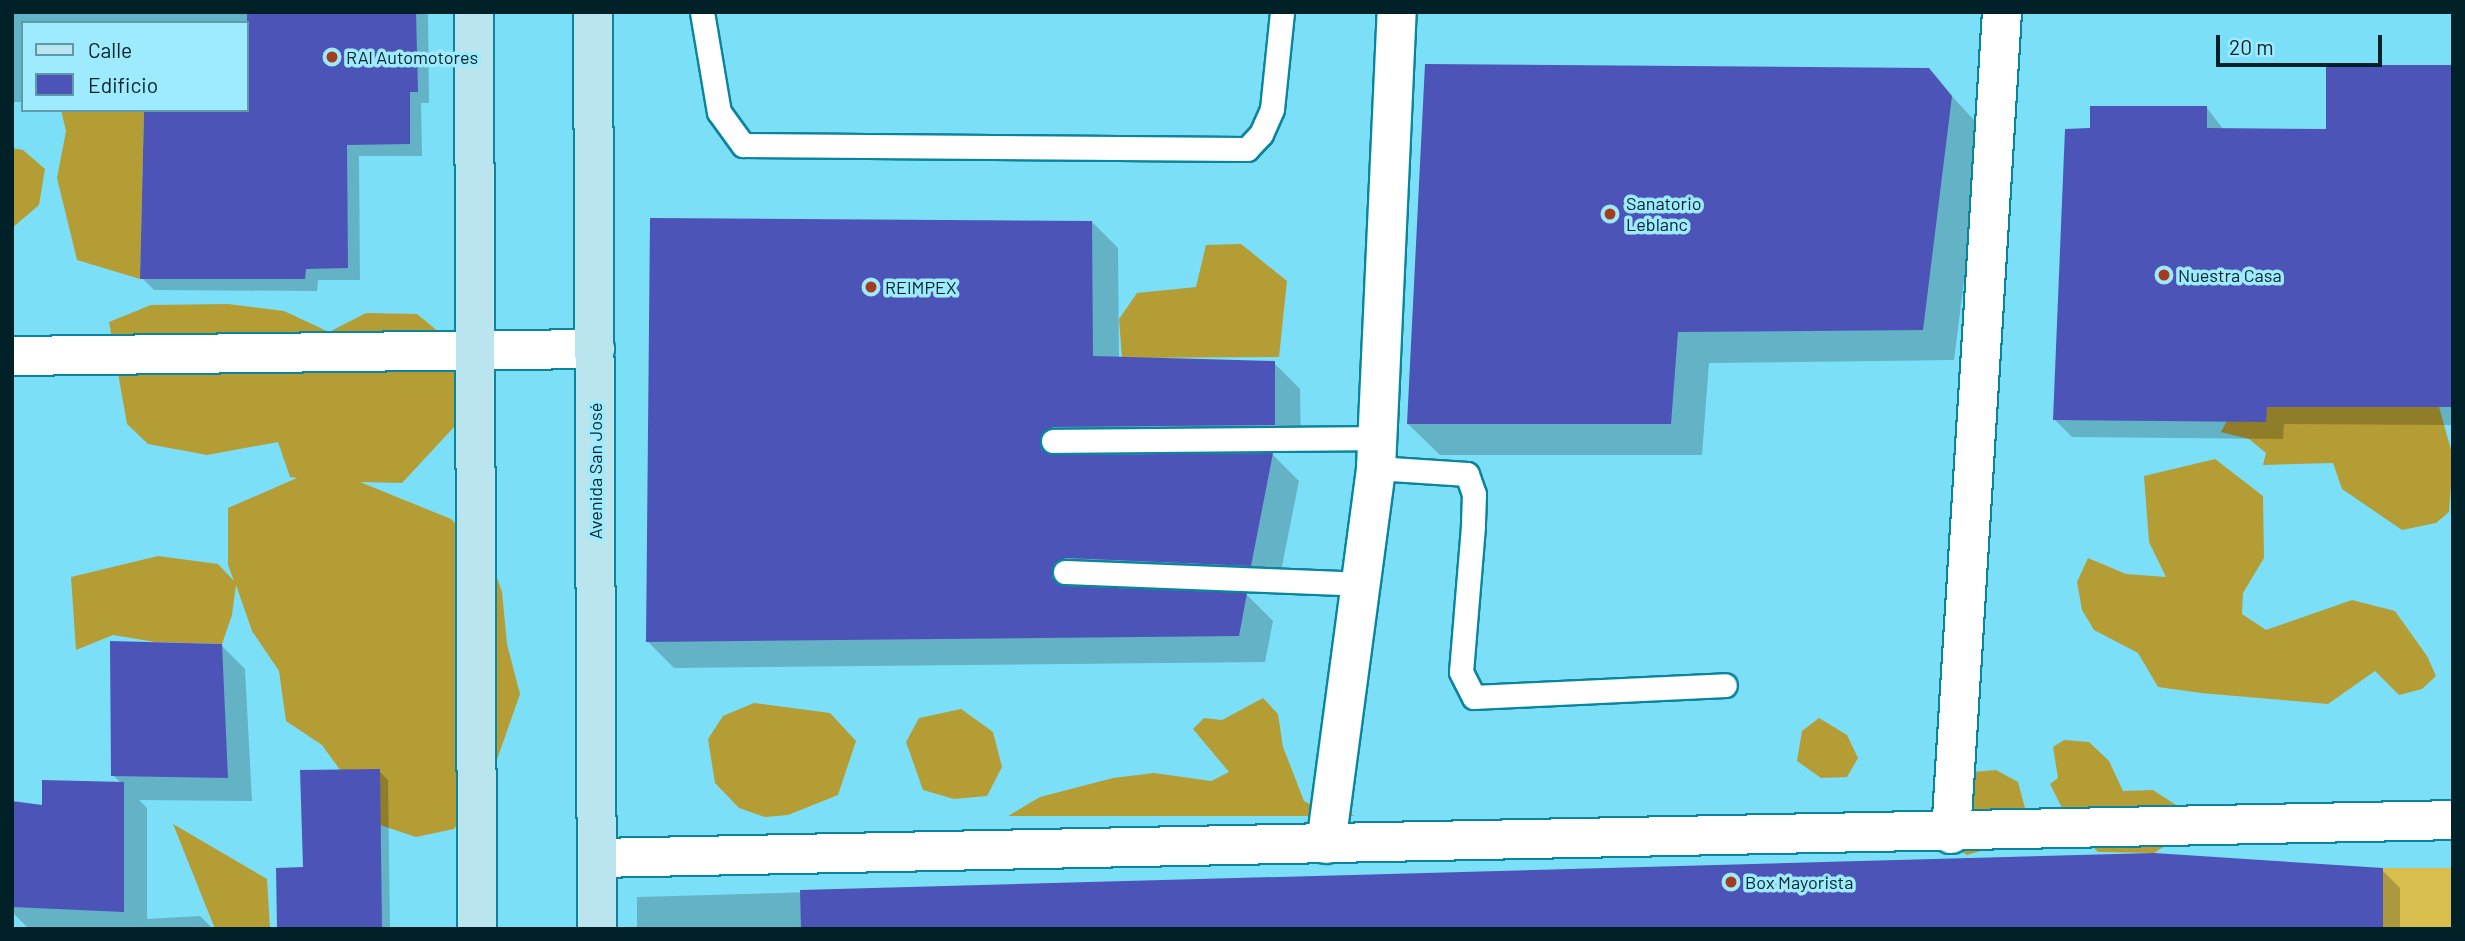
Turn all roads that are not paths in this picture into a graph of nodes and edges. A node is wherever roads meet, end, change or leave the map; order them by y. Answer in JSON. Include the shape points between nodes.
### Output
{"nodes":[{"id":1,"x":474,"y":12,"type":"edge"},
{"id":2,"x":593,"y":12,"type":"edge"},
{"id":3,"x":702,"y":12,"type":"edge"},
{"id":4,"x":1282,"y":12,"type":"edge"},
{"id":5,"x":1397,"y":12,"type":"edge"},
{"id":6,"x":2002,"y":12,"type":"edge"},
{"id":7,"x":594,"y":349,"type":"junction"},
{"id":8,"x":474,"y":353,"type":"junction"},
{"id":9,"x":12,"y":356,"type":"edge"},
{"id":10,"x":1053,"y":441,"type":"dead end"},
{"id":11,"x":1376,"y":453,"type":"junction"},
{"id":12,"x":1065,"y":572,"type":"dead end"},
{"id":13,"x":1361,"y":584,"type":"junction"},
{"id":14,"x":1726,"y":685,"type":"dead end"},
{"id":15,"x":2453,"y":820,"type":"edge"},
{"id":16,"x":1951,"y":834,"type":"junction"},
{"id":17,"x":1325,"y":844,"type":"junction"},
{"id":18,"x":597,"y":858,"type":"junction"},
{"id":19,"x":477,"y":929,"type":"edge"},
{"id":20,"x":597,"y":929,"type":"edge"}],
"edges":[{"from":1,"to":8,"type":"street"},
{"from":2,"to":7,"type":"street","name":"Avenida San José"},
{"from":3,"to":4,"type":"lane","via":[[719,112],[743,145],[1233,149],[1247,149],[1254,142],[1272,109]]},
{"from":5,"to":11,"type":"street"},
{"from":6,"to":16,"type":"street"},
{"from":7,"to":8,"type":"street"},
{"from":7,"to":18,"type":"street","name":"Avenida San José"},
{"from":8,"to":9,"type":"street"},
{"from":8,"to":19,"type":"street"},
{"from":10,"to":11,"type":"lane"},
{"from":11,"to":13,"type":"street"},
{"from":11,"to":14,"type":"lane","via":[[1467,474],[1474,494],[1474,526],[1461,672],[1474,697]]},
{"from":12,"to":13,"type":"lane"},
{"from":13,"to":17,"type":"street"},
{"from":15,"to":16,"type":"street"},
{"from":16,"to":17,"type":"street"},
{"from":17,"to":18,"type":"street"},
{"from":18,"to":20,"type":"street","name":"Avenida San José"}]}
